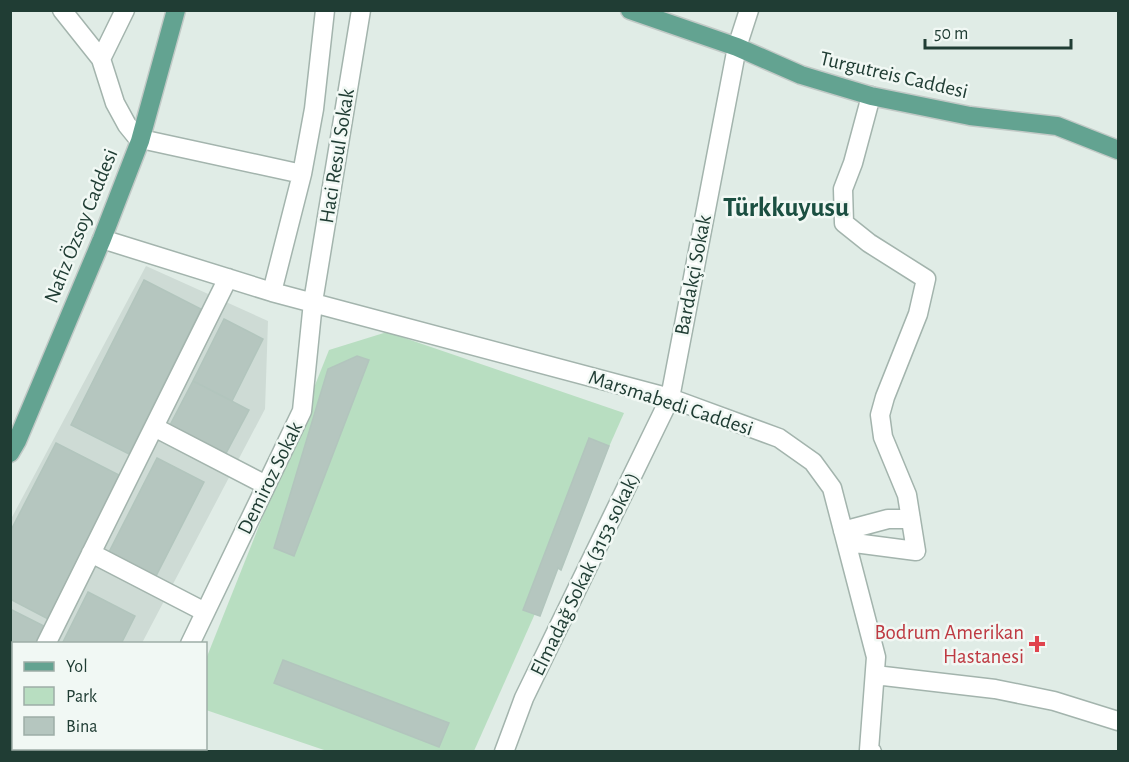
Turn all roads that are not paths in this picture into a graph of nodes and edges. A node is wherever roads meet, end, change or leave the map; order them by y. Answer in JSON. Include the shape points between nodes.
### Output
{"nodes":[{"id":1,"x":62,"y":10,"type":"edge"},
{"id":2,"x":125,"y":10,"type":"edge"},
{"id":3,"x":176,"y":10,"type":"edge"},
{"id":4,"x":325,"y":10,"type":"edge"},
{"id":5,"x":361,"y":10,"type":"edge"},
{"id":6,"x":630,"y":10,"type":"edge"},
{"id":7,"x":749,"y":10,"type":"edge"},
{"id":8,"x":737,"y":47,"type":"junction"},
{"id":9,"x":101,"y":59,"type":"junction"},
{"id":10,"x":871,"y":96,"type":"junction"},
{"id":11,"x":140,"y":140,"type":"junction"},
{"id":12,"x":1119,"y":150,"type":"edge"},
{"id":13,"x":302,"y":174,"type":"junction"},
{"id":14,"x":102,"y":239,"type":"junction"},
{"id":15,"x":228,"y":278,"type":"junction"},
{"id":16,"x":272,"y":292,"type":"junction"},
{"id":17,"x":313,"y":302,"type":"junction"},
{"id":18,"x":670,"y":398,"type":"junction"},
{"id":19,"x":154,"y":427,"type":"junction"},
{"id":20,"x":10,"y":453,"type":"edge"},
{"id":21,"x":266,"y":485,"type":"junction"},
{"id":22,"x":911,"y":519,"type":"junction"},
{"id":23,"x":845,"y":537,"type":"junction"},
{"id":24,"x":91,"y":553,"type":"junction"},
{"id":25,"x":205,"y":612,"type":"junction"},
{"id":26,"x":47,"y":642,"type":"edge"},
{"id":27,"x":191,"y":642,"type":"edge"},
{"id":28,"x":875,"y":675,"type":"junction"},
{"id":29,"x":1119,"y":721,"type":"edge"},
{"id":30,"x":870,"y":751,"type":"edge"},
{"id":31,"x":504,"y":752,"type":"edge"}],
"edges":[{"from":1,"to":9,"type":"street"},
{"from":2,"to":9,"type":"street"},
{"from":3,"to":11,"type":"main road","name":"Nafiz Özsoy Caddesi"},
{"from":4,"to":13,"type":"street"},
{"from":5,"to":17,"type":"street","name":"Haci Resul Sokak"},
{"from":6,"to":8,"type":"main road","name":"Turgutreis Caddesi"},
{"from":7,"to":8,"type":"street","name":"Bardakçi Sokak"},
{"from":8,"to":10,"type":"main road","name":"Turgutreis Caddesi","via":[[801,75]]},
{"from":8,"to":18,"type":"street","name":"Bardakçi Sokak"},
{"from":9,"to":11,"type":"street","via":[[115,103]]},
{"from":10,"to":12,"type":"main road","name":"Turgutreis Caddesi","via":[[970,116],[1057,126]]},
{"from":10,"to":22,"type":"street","via":[[843,189],[844,223],[926,279],[918,314],[880,415],[883,437],[907,495]]},
{"from":11,"to":13,"type":"street"},
{"from":11,"to":14,"type":"main road","name":"Nafiz Özsoy Caddesi"},
{"from":13,"to":16,"type":"street"},
{"from":14,"to":15,"type":"street","name":"Marsmabedi Caddesi"},
{"from":14,"to":20,"type":"main road","name":"Nafiz Özsoy Caddesi"},
{"from":15,"to":16,"type":"street","name":"Marsmabedi Caddesi"},
{"from":15,"to":19,"type":"street"},
{"from":16,"to":17,"type":"street","name":"Marsmabedi Caddesi"},
{"from":17,"to":18,"type":"street","name":"Marsmabedi Caddesi"},
{"from":17,"to":21,"type":"street","name":"Demiroz Sokak","via":[[302,411]]},
{"from":18,"to":23,"type":"street","name":"Marsmabedi Caddesi","via":[[779,438],[813,462],[832,488]]},
{"from":18,"to":31,"type":"street","name":"Elmadağ Sokak (3153 sokak)","via":[[524,698]]},
{"from":19,"to":21,"type":"street"},
{"from":19,"to":24,"type":"street"},
{"from":21,"to":25,"type":"street","name":"Demiroz Sokak"},
{"from":22,"to":23,"type":"street","via":[[888,519]]},
{"from":22,"to":23,"type":"street","via":[[916,551]]},
{"from":23,"to":28,"type":"street","name":"Marsmabedi Caddesi","via":[[876,657]]},
{"from":24,"to":25,"type":"street"},
{"from":24,"to":26,"type":"street"},
{"from":25,"to":27,"type":"street","name":"Demiroz Sokak"},
{"from":28,"to":29,"type":"street","via":[[996,689],[1053,700]]},
{"from":28,"to":30,"type":"street","name":"Marsmabedi Caddesi"}]}
